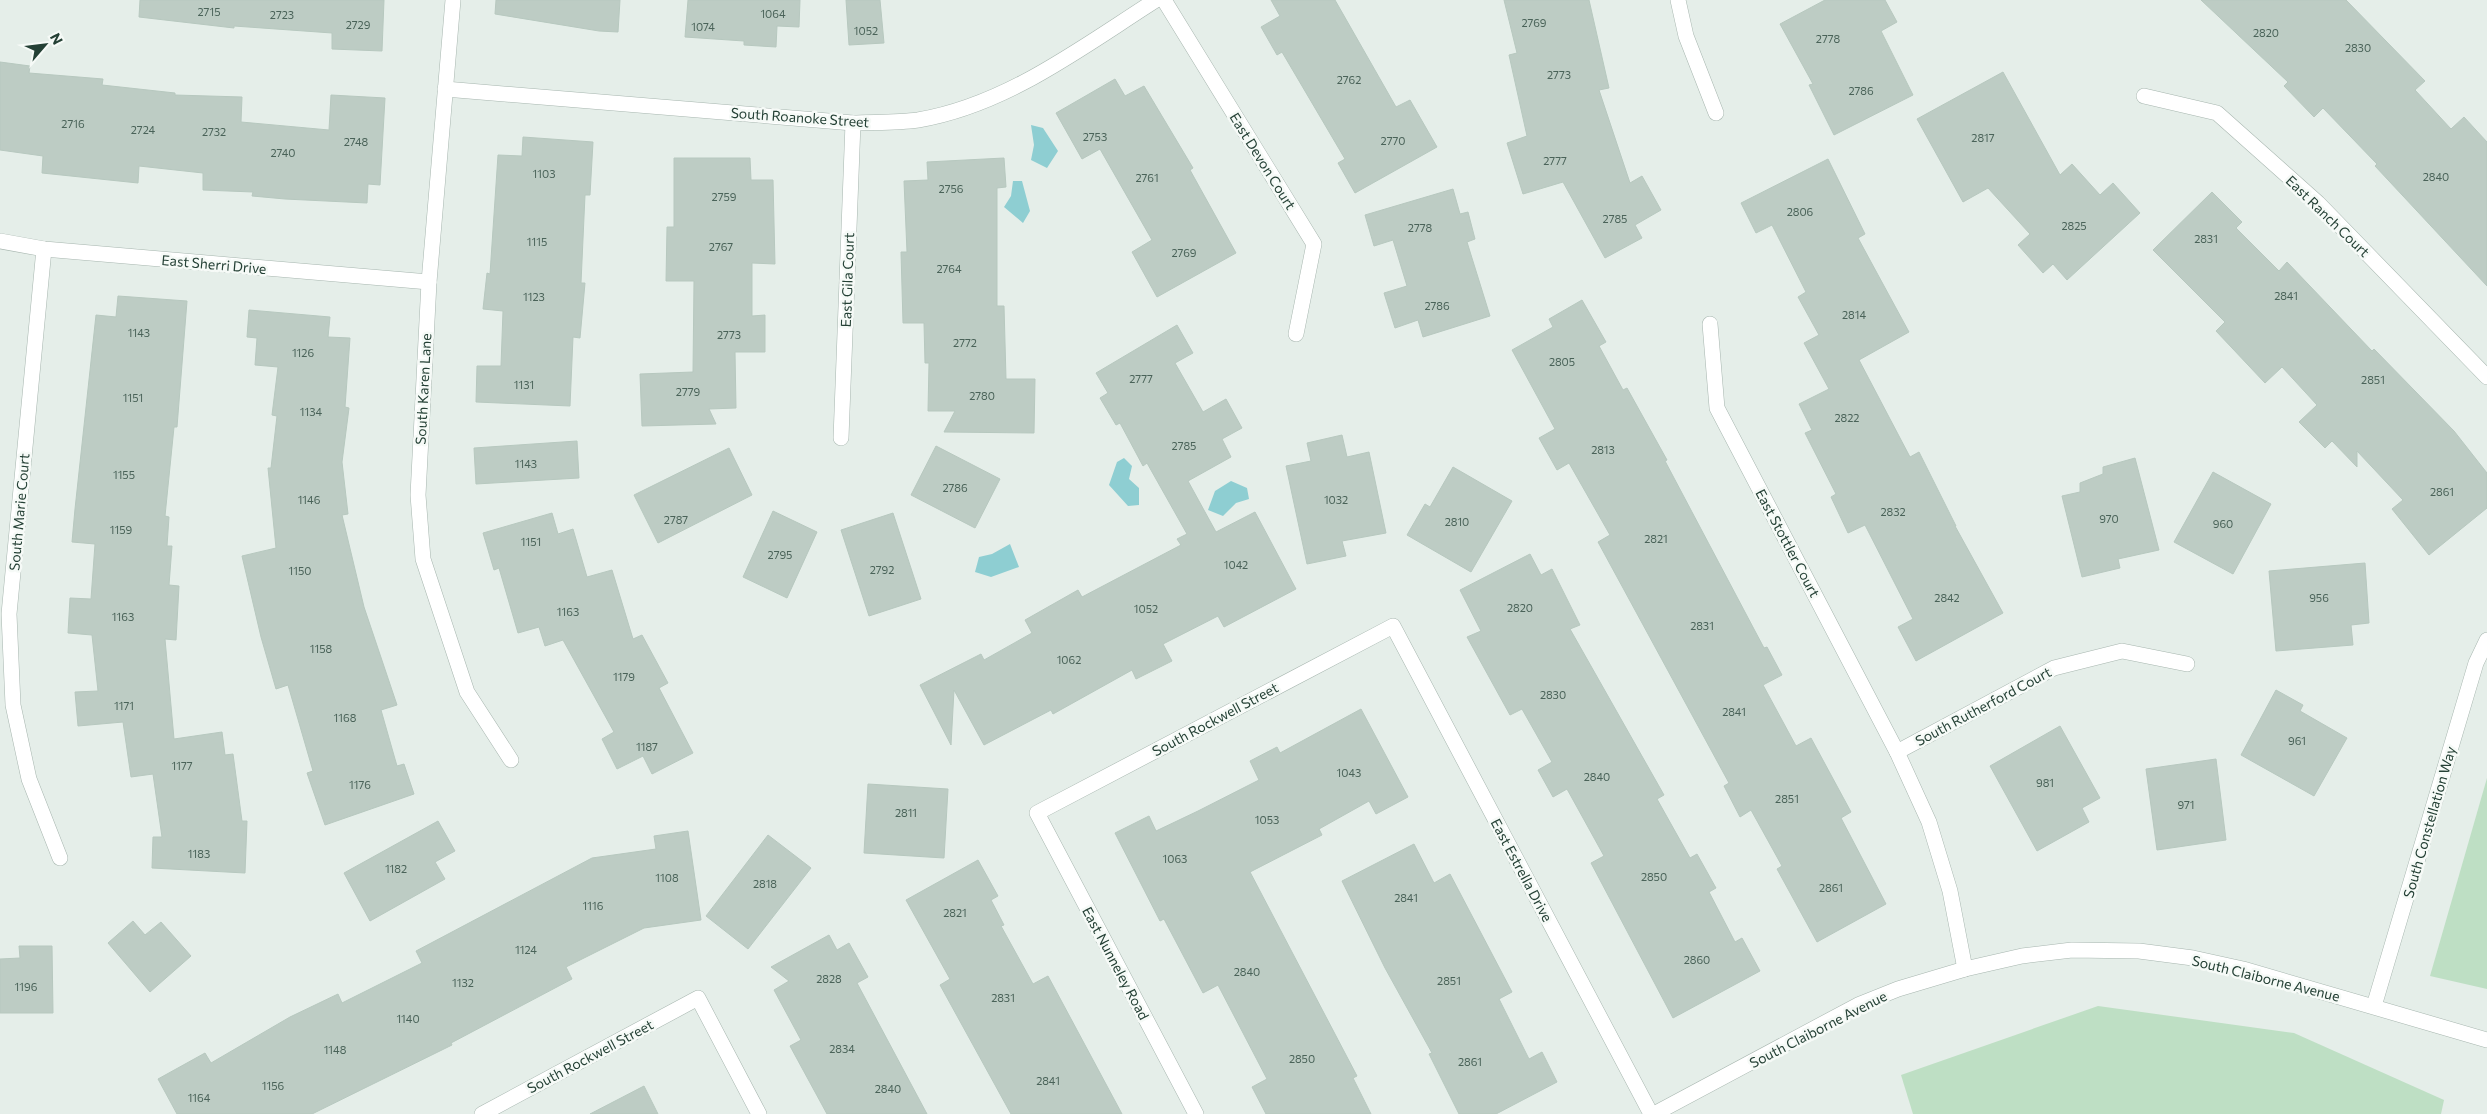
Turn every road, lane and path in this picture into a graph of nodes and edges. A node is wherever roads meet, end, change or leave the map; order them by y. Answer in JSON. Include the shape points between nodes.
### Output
{"nodes":[{"id":1,"x":453,"y":0,"type":"edge"},
{"id":2,"x":1156,"y":0,"type":"edge"},
{"id":3,"x":1164,"y":0,"type":"edge"},
{"id":4,"x":1678,"y":0,"type":"edge"},
{"id":5,"x":446,"y":89,"type":"junction"},
{"id":6,"x":2144,"y":96,"type":"dead end"},
{"id":7,"x":1716,"y":113,"type":"dead end"},
{"id":8,"x":853,"y":123,"type":"junction"},
{"id":9,"x":0,"y":241,"type":"edge"},
{"id":10,"x":44,"y":249,"type":"junction"},
{"id":11,"x":429,"y":282,"type":"junction"},
{"id":12,"x":1710,"y":324,"type":"dead end"},
{"id":13,"x":1296,"y":334,"type":"dead end"},
{"id":14,"x":2487,"y":378,"type":"edge"},
{"id":15,"x":841,"y":438,"type":"dead end"},
{"id":16,"x":1393,"y":626,"type":"joint"},
{"id":17,"x":2487,"y":640,"type":"edge"},
{"id":18,"x":2187,"y":664,"type":"dead end"},
{"id":19,"x":1897,"y":752,"type":"junction"},
{"id":20,"x":510,"y":760,"type":"dead end"},
{"id":21,"x":1037,"y":813,"type":"joint"},
{"id":22,"x":60,"y":858,"type":"dead end"},
{"id":23,"x":1965,"y":968,"type":"junction"},
{"id":24,"x":2374,"y":1006,"type":"junction"},
{"id":25,"x":2487,"y":1040,"type":"edge"},
{"id":26,"x":482,"y":1114,"type":"edge"},
{"id":27,"x":759,"y":1114,"type":"edge"},
{"id":28,"x":1196,"y":1114,"type":"edge"},
{"id":29,"x":1652,"y":1114,"type":"edge"}],
"edges":[{"from":1,"to":5,"type":"street","name":"South Karen Lane"},
{"from":2,"to":8,"type":"street","name":"South Roanoke Street","via":[[1041,73],[980,103],[918,120]]},
{"from":3,"to":13,"type":"street","name":"East Devon Court","via":[[1314,244]]},
{"from":4,"to":7,"type":"street","via":[[1686,36]]},
{"from":5,"to":8,"type":"street","name":"South Roanoke Street"},
{"from":5,"to":11,"type":"street","name":"South Karen Lane"},
{"from":6,"to":14,"type":"street","name":"East Ranch Court","via":[[2217,113],[2318,203]]},
{"from":8,"to":15,"type":"street","name":"East Gila Court"},
{"from":9,"to":10,"type":"street","name":"East Sherri Drive"},
{"from":10,"to":11,"type":"street","name":"East Sherri Drive"},
{"from":10,"to":22,"type":"street","name":"South Marie Court","via":[[9,614],[13,705],[29,779]]},
{"from":11,"to":20,"type":"street","name":"South Karen Lane","via":[[418,495],[423,559],[467,692]]},
{"from":12,"to":19,"type":"street","name":"East Stottler Court","via":[[1717,408]]},
{"from":16,"to":21,"type":"street","name":"South Rockwell Street"},
{"from":16,"to":29,"type":"street","name":"East Estrella Drive"},
{"from":17,"to":24,"type":"street","name":"South Constellation Way","via":[[2476,663]]},
{"from":18,"to":19,"type":"street","name":"South Rutherford Court","via":[[2122,651],[2054,668]]},
{"from":19,"to":23,"type":"street","name":"East Stottler Court","via":[[1929,822],[1950,891]]},
{"from":21,"to":28,"type":"street","name":"East Nunneley Road"},
{"from":23,"to":24,"type":"street","name":"South Claiborne Avenue","via":[[2072,950],[2138,951],[2243,969]]},
{"from":23,"to":29,"type":"street","name":"South Claiborne Avenue","via":[[1898,989],[1858,1006]]},
{"from":24,"to":25,"type":"street","name":"South Claiborne Avenue"},
{"from":26,"to":27,"type":"street","name":"South Rockwell Street","via":[[698,998]]}]}
